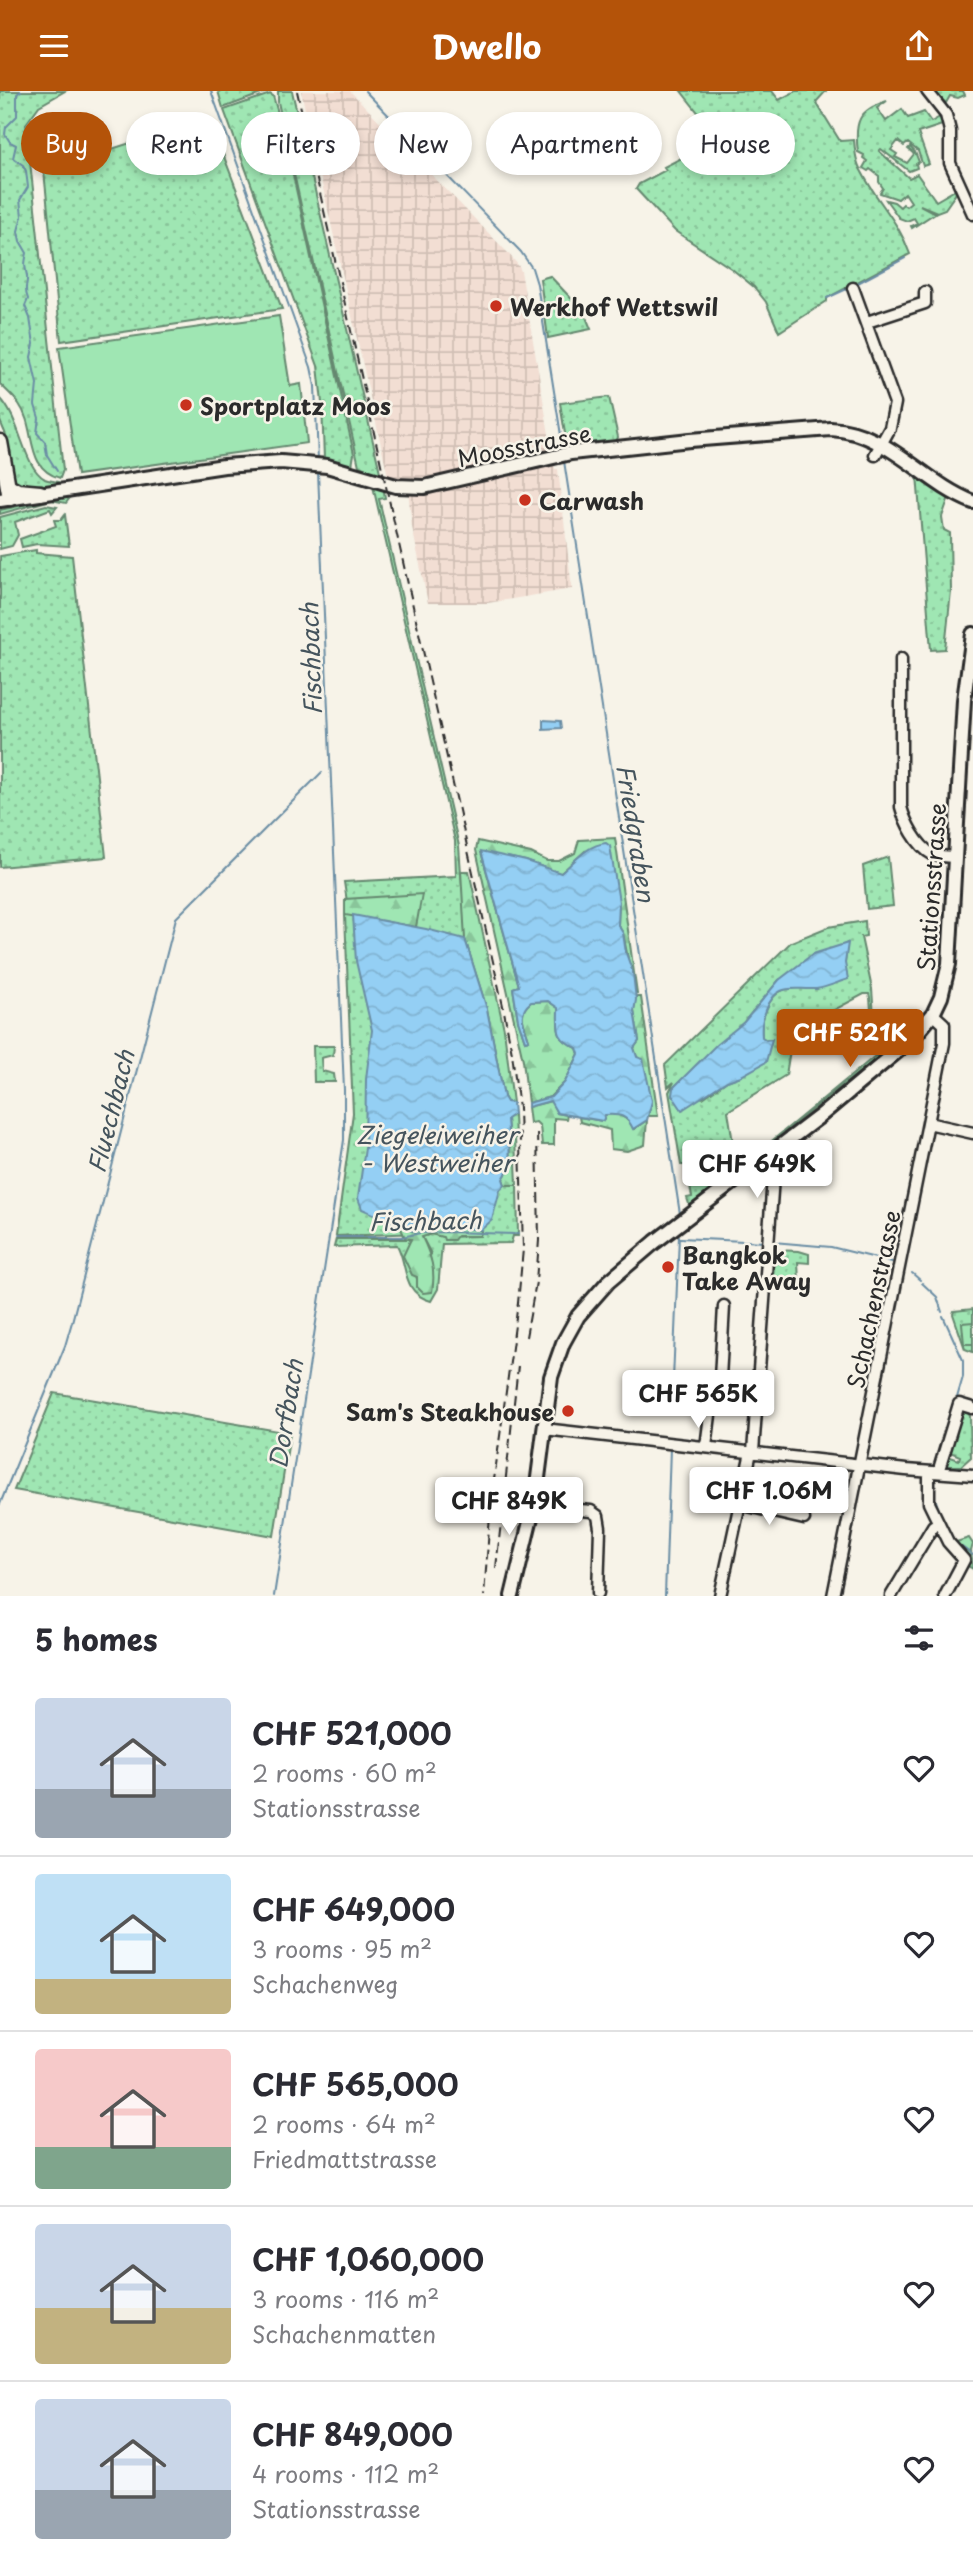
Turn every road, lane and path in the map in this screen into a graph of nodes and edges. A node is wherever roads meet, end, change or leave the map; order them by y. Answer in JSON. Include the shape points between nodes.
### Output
{"nodes":[{"id":1,"x":927,"y":91,"type":"edge"},
{"id":2,"x":970,"y":199,"type":"edge"},
{"id":3,"x":973,"y":214,"type":"edge"},
{"id":4,"x":853,"y":288,"type":"dead end"},
{"id":5,"x":925,"y":298,"type":"dead end"},
{"id":6,"x":867,"y":322,"type":"junction"},
{"id":7,"x":0,"y":442,"type":"edge"},
{"id":8,"x":881,"y":443,"type":"junction"},
{"id":9,"x":875,"y":455,"type":"dead end"},
{"id":10,"x":67,"y":491,"type":"junction"},
{"id":11,"x":4,"y":493,"type":"edge"},
{"id":12,"x":40,"y":493,"type":"joint"},
{"id":13,"x":973,"y":502,"type":"edge"},
{"id":14,"x":973,"y":634,"type":"edge"},
{"id":15,"x":901,"y":659,"type":"dead end"},
{"id":16,"x":955,"y":857,"type":"junction"},
{"id":17,"x":933,"y":1014,"type":"junction"},
{"id":18,"x":928,"y":1123,"type":"junction"},
{"id":19,"x":973,"y":1132,"type":"edge"},
{"id":20,"x":769,"y":1154,"type":"junction"},
{"id":21,"x":724,"y":1306,"type":"dead end"},
{"id":22,"x":973,"y":1408,"type":"edge"},
{"id":23,"x":973,"y":1417,"type":"edge"},
{"id":24,"x":544,"y":1429,"type":"junction"},
{"id":25,"x":706,"y":1447,"type":"junction"},
{"id":26,"x":752,"y":1452,"type":"junction"},
{"id":27,"x":859,"y":1464,"type":"junction"},
{"id":28,"x":940,"y":1466,"type":"dead end"},
{"id":29,"x":929,"y":1472,"type":"junction"},
{"id":30,"x":973,"y":1475,"type":"edge"},
{"id":31,"x":739,"y":1504,"type":"junction"},
{"id":32,"x":534,"y":1506,"type":"junction"},
{"id":33,"x":804,"y":1520,"type":"dead end"},
{"id":34,"x":938,"y":1523,"type":"junction"},
{"id":35,"x":598,"y":1593,"type":"dead end"},
{"id":36,"x":512,"y":1596,"type":"edge"},
{"id":37,"x":720,"y":1596,"type":"edge"},
{"id":38,"x":833,"y":1596,"type":"edge"},
{"id":39,"x":891,"y":1596,"type":"edge"},
{"id":40,"x":945,"y":1596,"type":"edge"}],
"edges":[{"from":1,"to":2,"type":"street","via":[[947,119],[950,163]]},
{"from":2,"to":3,"type":"street"},
{"from":4,"to":6,"type":"street"},
{"from":5,"to":6,"type":"street"},
{"from":6,"to":8,"type":"street","via":[[895,403],[891,428]]},
{"from":7,"to":11,"type":"highway"},
{"from":8,"to":9,"type":"street"},
{"from":8,"to":10,"type":"main road","name":"Moosstrasse","via":[[852,431],[831,429],[690,440],[560,455],[413,488],[319,465],[271,463]]},
{"from":8,"to":13,"type":"main road","name":"Moosstrasse"},
{"from":10,"to":11,"type":"main road","name":"Moosstrasse"},
{"from":10,"to":12,"type":"main road","name":"Moosstrasse"},
{"from":11,"to":12,"type":"highway"},
{"from":14,"to":16,"type":"main road","name":"Stationsstrasse","via":[[964,690]]},
{"from":15,"to":16,"type":"street","via":[[904,817],[930,853]]},
{"from":16,"to":17,"type":"main road","name":"Stationsstrasse","via":[[949,964]]},
{"from":17,"to":18,"type":"street","name":"Schachenstrasse","via":[[944,1024],[944,1037]]},
{"from":17,"to":20,"type":"main road","name":"Stationsstrasse","via":[[899,1050]]},
{"from":18,"to":19,"type":"street"},
{"from":18,"to":27,"type":"street","name":"Schachenstrasse"},
{"from":20,"to":24,"type":"main road","name":"Stationsstrasse","via":[[654,1242],[586,1305],[557,1356]]},
{"from":20,"to":26,"type":"street","via":[[774,1164]]},
{"from":21,"to":25,"type":"street","via":[[720,1378]]},
{"from":22,"to":23,"type":"street"},
{"from":22,"to":28,"type":"street","via":[[959,1404]]},
{"from":24,"to":25,"type":"street"},
{"from":24,"to":32,"type":"main road","name":"Stationsstrasse"},
{"from":25,"to":26,"type":"street"},
{"from":26,"to":27,"type":"street"},
{"from":26,"to":31,"type":"street"},
{"from":27,"to":29,"type":"street"},
{"from":27,"to":38,"type":"street","name":"Schachenstrasse"},
{"from":29,"to":30,"type":"street"},
{"from":29,"to":34,"type":"street","via":[[927,1496]]},
{"from":31,"to":33,"type":"street"},
{"from":31,"to":37,"type":"street"},
{"from":32,"to":35,"type":"street","via":[[591,1511],[598,1516]]},
{"from":32,"to":36,"type":"main road","name":"Stationsstrasse"},
{"from":34,"to":39,"type":"street"},
{"from":34,"to":40,"type":"street","via":[[964,1560]]}]}
